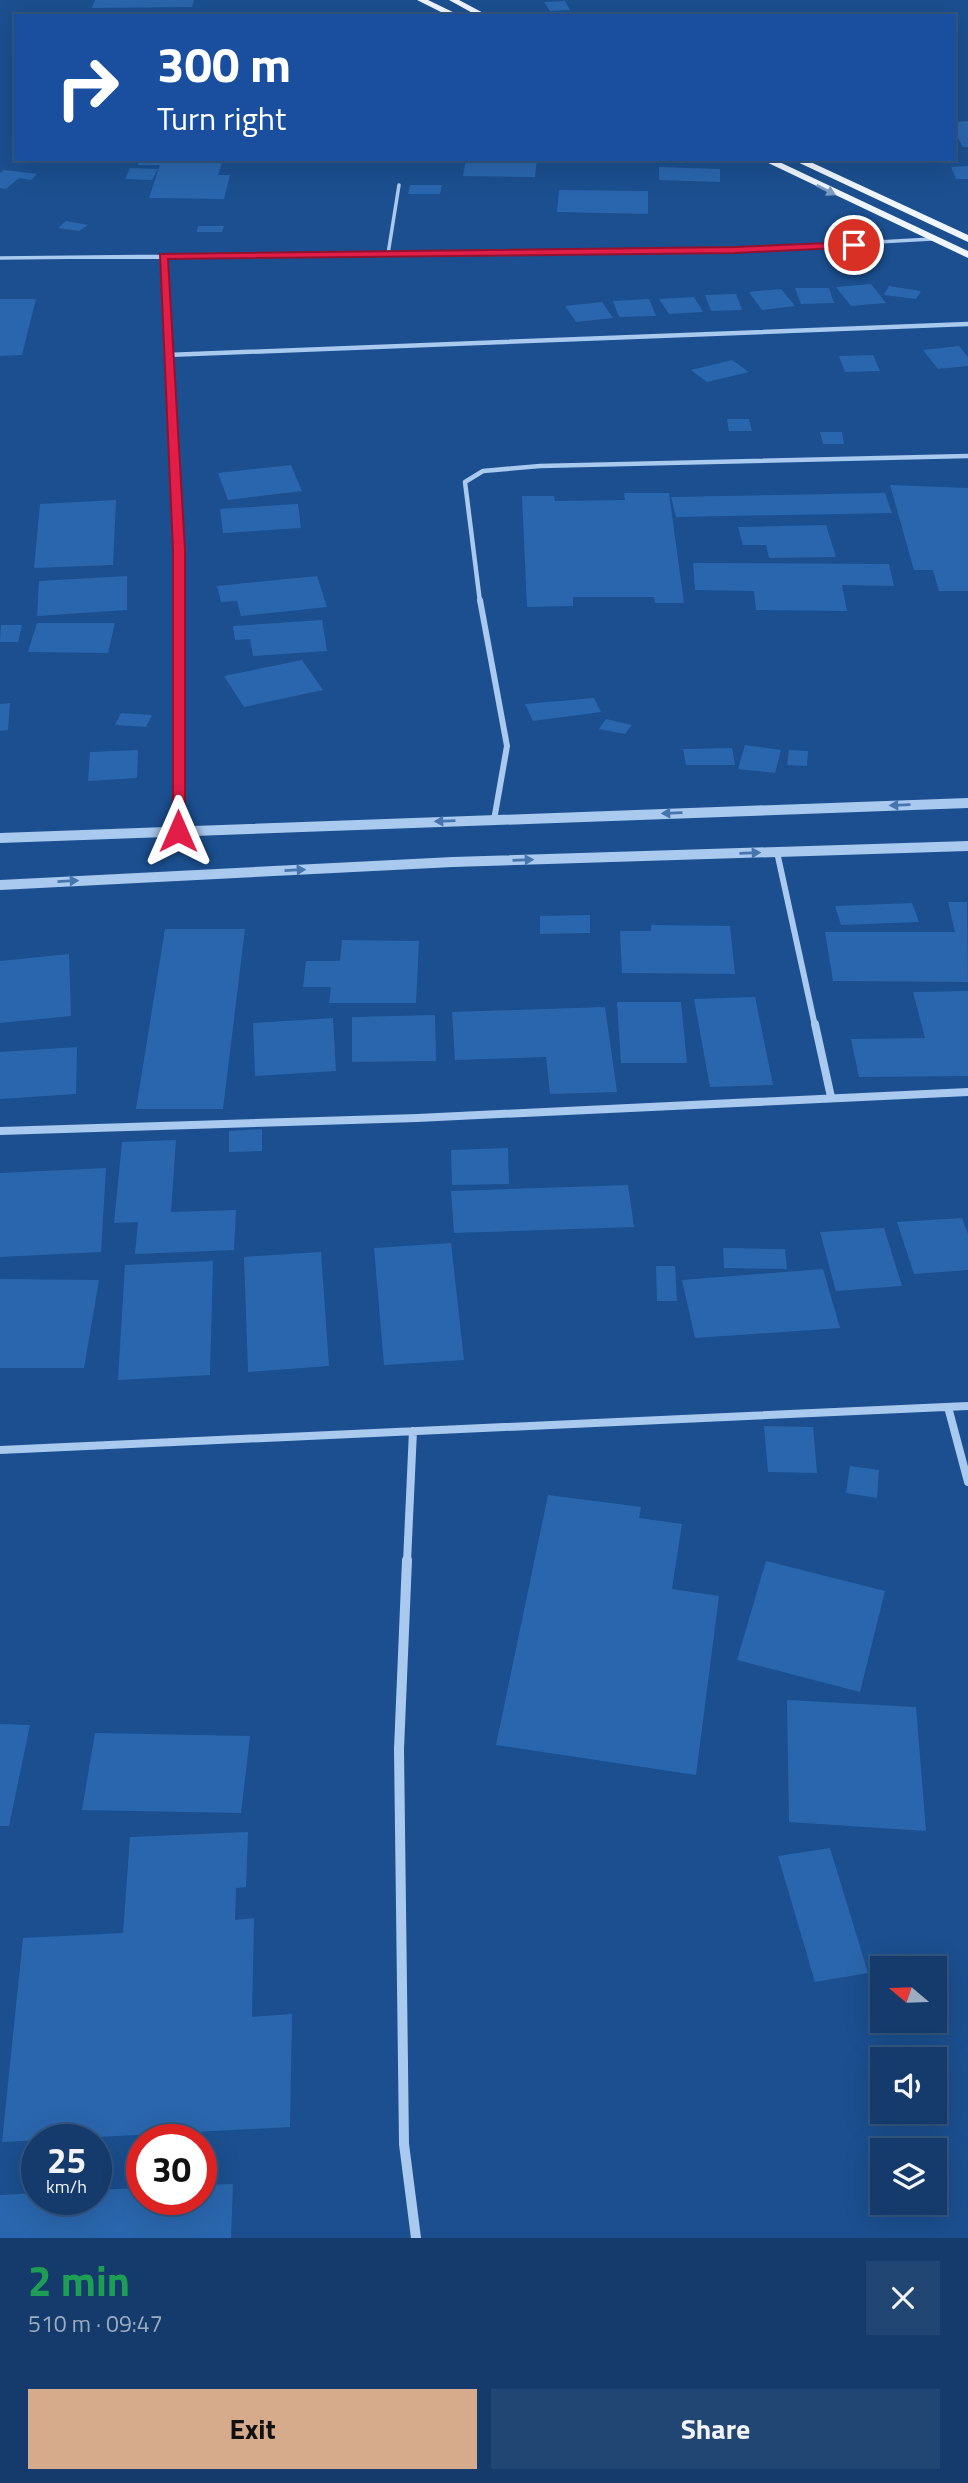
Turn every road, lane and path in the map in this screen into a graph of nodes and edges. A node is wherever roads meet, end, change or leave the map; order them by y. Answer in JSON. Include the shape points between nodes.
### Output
{"nodes":[{"id":1,"x":421,"y":0,"type":"edge"},
{"id":2,"x":453,"y":0,"type":"edge"},
{"id":3,"x":452,"y":14,"type":"edge"},
{"id":4,"x":481,"y":14,"type":"edge"},
{"id":5,"x":769,"y":161,"type":"edge"},
{"id":6,"x":800,"y":161,"type":"edge"},
{"id":7,"x":399,"y":185,"type":"dead end"},
{"id":8,"x":932,"y":239,"type":"junction"},
{"id":9,"x":968,"y":239,"type":"edge"},
{"id":10,"x":388,"y":254,"type":"junction"},
{"id":11,"x":968,"y":255,"type":"edge"},
{"id":12,"x":163,"y":256,"type":"junction"},
{"id":13,"x":0,"y":258,"type":"edge"},
{"id":14,"x":968,"y":324,"type":"edge"},
{"id":15,"x":167,"y":355,"type":"junction"},
{"id":16,"x":968,"y":456,"type":"edge"},
{"id":17,"x":968,"y":803,"type":"edge"},
{"id":18,"x":494,"y":820,"type":"junction"},
{"id":19,"x":178,"y":831,"type":"junction"},
{"id":20,"x":0,"y":838,"type":"edge"},
{"id":21,"x":968,"y":846,"type":"edge"},
{"id":22,"x":776,"y":852,"type":"junction"},
{"id":23,"x":0,"y":885,"type":"edge"},
{"id":24,"x":968,"y":1092,"type":"edge"},
{"id":25,"x":831,"y":1097,"type":"junction"},
{"id":26,"x":0,"y":1132,"type":"edge"},
{"id":27,"x":968,"y":1406,"type":"edge"},
{"id":28,"x":948,"y":1407,"type":"junction"},
{"id":29,"x":413,"y":1432,"type":"junction"},
{"id":30,"x":0,"y":1450,"type":"edge"},
{"id":31,"x":968,"y":1482,"type":"edge"},
{"id":32,"x":416,"y":2238,"type":"edge"}],
"edges":[{"from":1,"to":3,"type":"main road"},
{"from":2,"to":4,"type":"main road"},
{"from":5,"to":8,"type":"main road","one_way":true},
{"from":6,"to":9,"type":"main road"},
{"from":7,"to":10,"type":"street"},
{"from":8,"to":10,"type":"street","via":[[735,250]]},
{"from":8,"to":11,"type":"main road"},
{"from":10,"to":12,"type":"street"},
{"from":12,"to":13,"type":"street"},
{"from":12,"to":15,"type":"street"},
{"from":14,"to":15,"type":"street"},
{"from":15,"to":19,"type":"street","via":[[179,550]]},
{"from":16,"to":18,"type":"street","via":[[540,466],[483,471],[465,482],[484,630],[507,746]]},
{"from":17,"to":18,"type":"street","one_way":true},
{"from":18,"to":19,"type":"street","one_way":true},
{"from":19,"to":20,"type":"street"},
{"from":21,"to":22,"type":"street"},
{"from":23,"to":22,"type":"street","one_way":true,"via":[[453,862]]},
{"from":22,"to":25,"type":"street"},
{"from":24,"to":25,"type":"street"},
{"from":25,"to":26,"type":"street","via":[[417,1118]]},
{"from":27,"to":28,"type":"street"},
{"from":28,"to":29,"type":"street"},
{"from":28,"to":31,"type":"street"},
{"from":29,"to":30,"type":"street"},
{"from":29,"to":32,"type":"street","via":[[399,1749],[404,2144]]}]}
